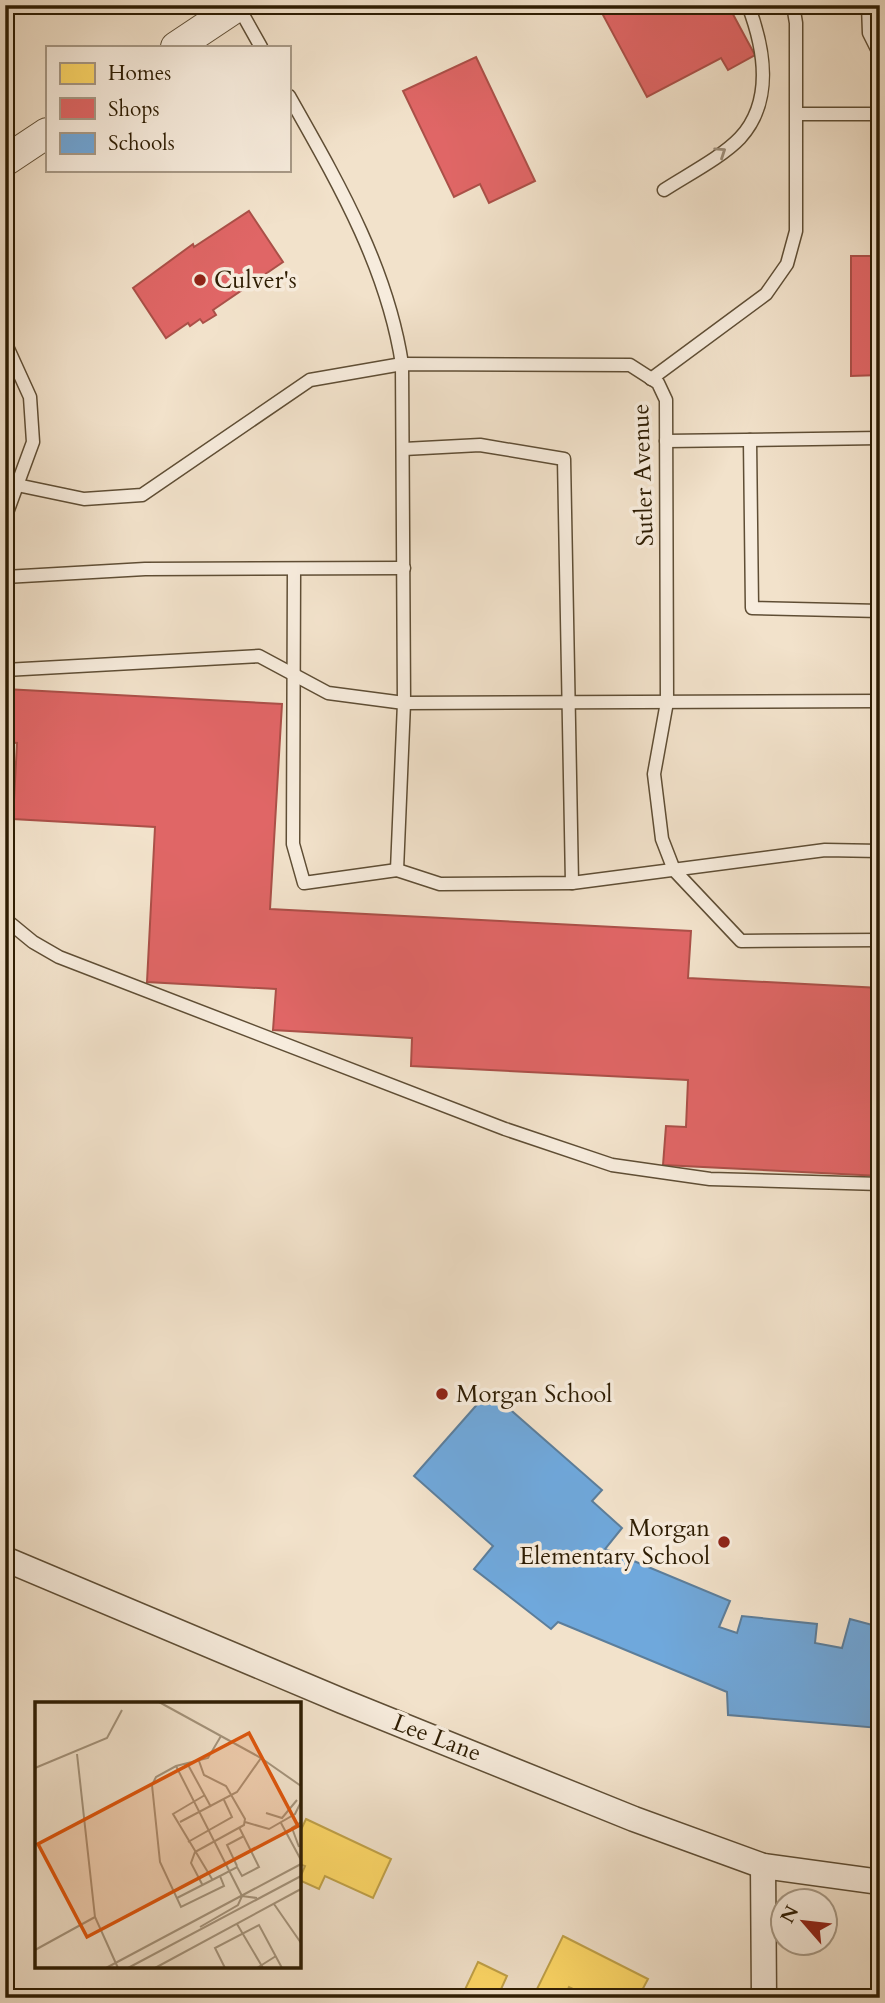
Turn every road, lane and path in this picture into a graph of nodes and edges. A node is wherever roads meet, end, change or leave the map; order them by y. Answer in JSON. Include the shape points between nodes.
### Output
{"nodes":[{"id":1,"x":748,"y":5,"type":"edge"},
{"id":2,"x":793,"y":5,"type":"edge"},
{"id":3,"x":868,"y":5,"type":"edge"},
{"id":4,"x":238,"y":6,"type":"edge"},
{"id":5,"x":178,"y":46,"type":"edge"},
{"id":6,"x":260,"y":46,"type":"edge"},
{"id":7,"x":880,"y":55,"type":"edge"},
{"id":8,"x":290,"y":98,"type":"edge"},
{"id":9,"x":797,"y":114,"type":"junction"},
{"id":10,"x":880,"y":114,"type":"edge"},
{"id":11,"x":46,"y":134,"type":"edge"},
{"id":12,"x":5,"y":161,"type":"edge"},
{"id":13,"x":664,"y":190,"type":"dead end"},
{"id":14,"x":5,"y":342,"type":"edge"},
{"id":15,"x":402,"y":364,"type":"junction"},
{"id":16,"x":651,"y":379,"type":"junction"},
{"id":17,"x":880,"y":438,"type":"edge"},
{"id":18,"x":750,"y":440,"type":"junction"},
{"id":19,"x":666,"y":441,"type":"junction"},
{"id":20,"x":404,"y":449,"type":"junction"},
{"id":21,"x":18,"y":485,"type":"junction"},
{"id":22,"x":5,"y":518,"type":"edge"},
{"id":23,"x":404,"y":568,"type":"junction"},
{"id":24,"x":294,"y":570,"type":"junction"},
{"id":25,"x":5,"y":578,"type":"edge"},
{"id":26,"x":880,"y":611,"type":"edge"},
{"id":27,"x":5,"y":670,"type":"edge"},
{"id":28,"x":291,"y":676,"type":"junction"},
{"id":29,"x":880,"y":701,"type":"edge"},
{"id":30,"x":568,"y":702,"type":"junction"},
{"id":31,"x":667,"y":702,"type":"junction"},
{"id":32,"x":404,"y":703,"type":"junction"},
{"id":33,"x":880,"y":851,"type":"edge"},
{"id":34,"x":397,"y":870,"type":"junction"},
{"id":35,"x":674,"y":870,"type":"junction"},
{"id":36,"x":572,"y":883,"type":"junction"},
{"id":37,"x":5,"y":919,"type":"edge"},
{"id":38,"x":880,"y":940,"type":"edge"},
{"id":39,"x":880,"y":1184,"type":"edge"},
{"id":40,"x":5,"y":1559,"type":"edge"},
{"id":41,"x":763,"y":1866,"type":"junction"},
{"id":42,"x":880,"y":1882,"type":"edge"},
{"id":43,"x":764,"y":1998,"type":"edge"}],
"edges":[{"from":13,"to":1,"type":"lane","one_way":true,"via":[[739,139],[755,117],[762,88],[763,49]]},
{"from":2,"to":9,"type":"lane"},
{"from":3,"to":7,"type":"lane","via":[[869,33]]},
{"from":4,"to":5,"type":"street"},
{"from":4,"to":6,"type":"lane"},
{"from":8,"to":15,"type":"lane","via":[[380,274],[396,320]]},
{"from":9,"to":10,"type":"lane"},
{"from":9,"to":16,"type":"lane","via":[[796,231],[788,264],[766,294]]},
{"from":11,"to":12,"type":"street"},
{"from":14,"to":21,"type":"lane","via":[[30,397],[33,442]]},
{"from":15,"to":16,"type":"lane","name":"Sutler Avenue","via":[[630,365]]},
{"from":15,"to":20,"type":"lane"},
{"from":15,"to":21,"type":"lane","name":"Sutler Avenue","via":[[310,380],[142,495],[84,499]]},
{"from":16,"to":19,"type":"lane","name":"Sutler Avenue","via":[[666,400]]},
{"from":17,"to":18,"type":"lane"},
{"from":18,"to":19,"type":"lane"},
{"from":18,"to":26,"type":"lane","via":[[752,608]]},
{"from":19,"to":31,"type":"lane","name":"Sutler Avenue"},
{"from":20,"to":23,"type":"lane"},
{"from":20,"to":30,"type":"lane","via":[[480,446],[564,459]]},
{"from":21,"to":22,"type":"lane"},
{"from":23,"to":24,"type":"lane"},
{"from":23,"to":32,"type":"lane"},
{"from":24,"to":25,"type":"lane","via":[[145,569]]},
{"from":24,"to":28,"type":"lane"},
{"from":27,"to":28,"type":"lane","via":[[259,656]]},
{"from":28,"to":32,"type":"lane","via":[[328,693]]},
{"from":28,"to":34,"type":"lane","via":[[293,844],[304,883]]},
{"from":29,"to":31,"type":"lane"},
{"from":30,"to":31,"type":"lane"},
{"from":30,"to":32,"type":"lane"},
{"from":30,"to":36,"type":"lane"},
{"from":31,"to":35,"type":"lane","name":"Sutler Avenue","via":[[654,774],[662,839]]},
{"from":32,"to":34,"type":"lane"},
{"from":33,"to":35,"type":"lane","via":[[825,850]]},
{"from":34,"to":36,"type":"lane","via":[[440,884]]},
{"from":35,"to":36,"type":"lane"},
{"from":35,"to":38,"type":"lane","via":[[741,942]]},
{"from":37,"to":39,"type":"lane","via":[[59,957],[505,1129],[612,1165],[710,1179]]},
{"from":40,"to":41,"type":"street","name":"Lee Lane","via":[[342,1701]]},
{"from":41,"to":42,"type":"street","name":"Lee Lane"},
{"from":41,"to":43,"type":"street"}]}
